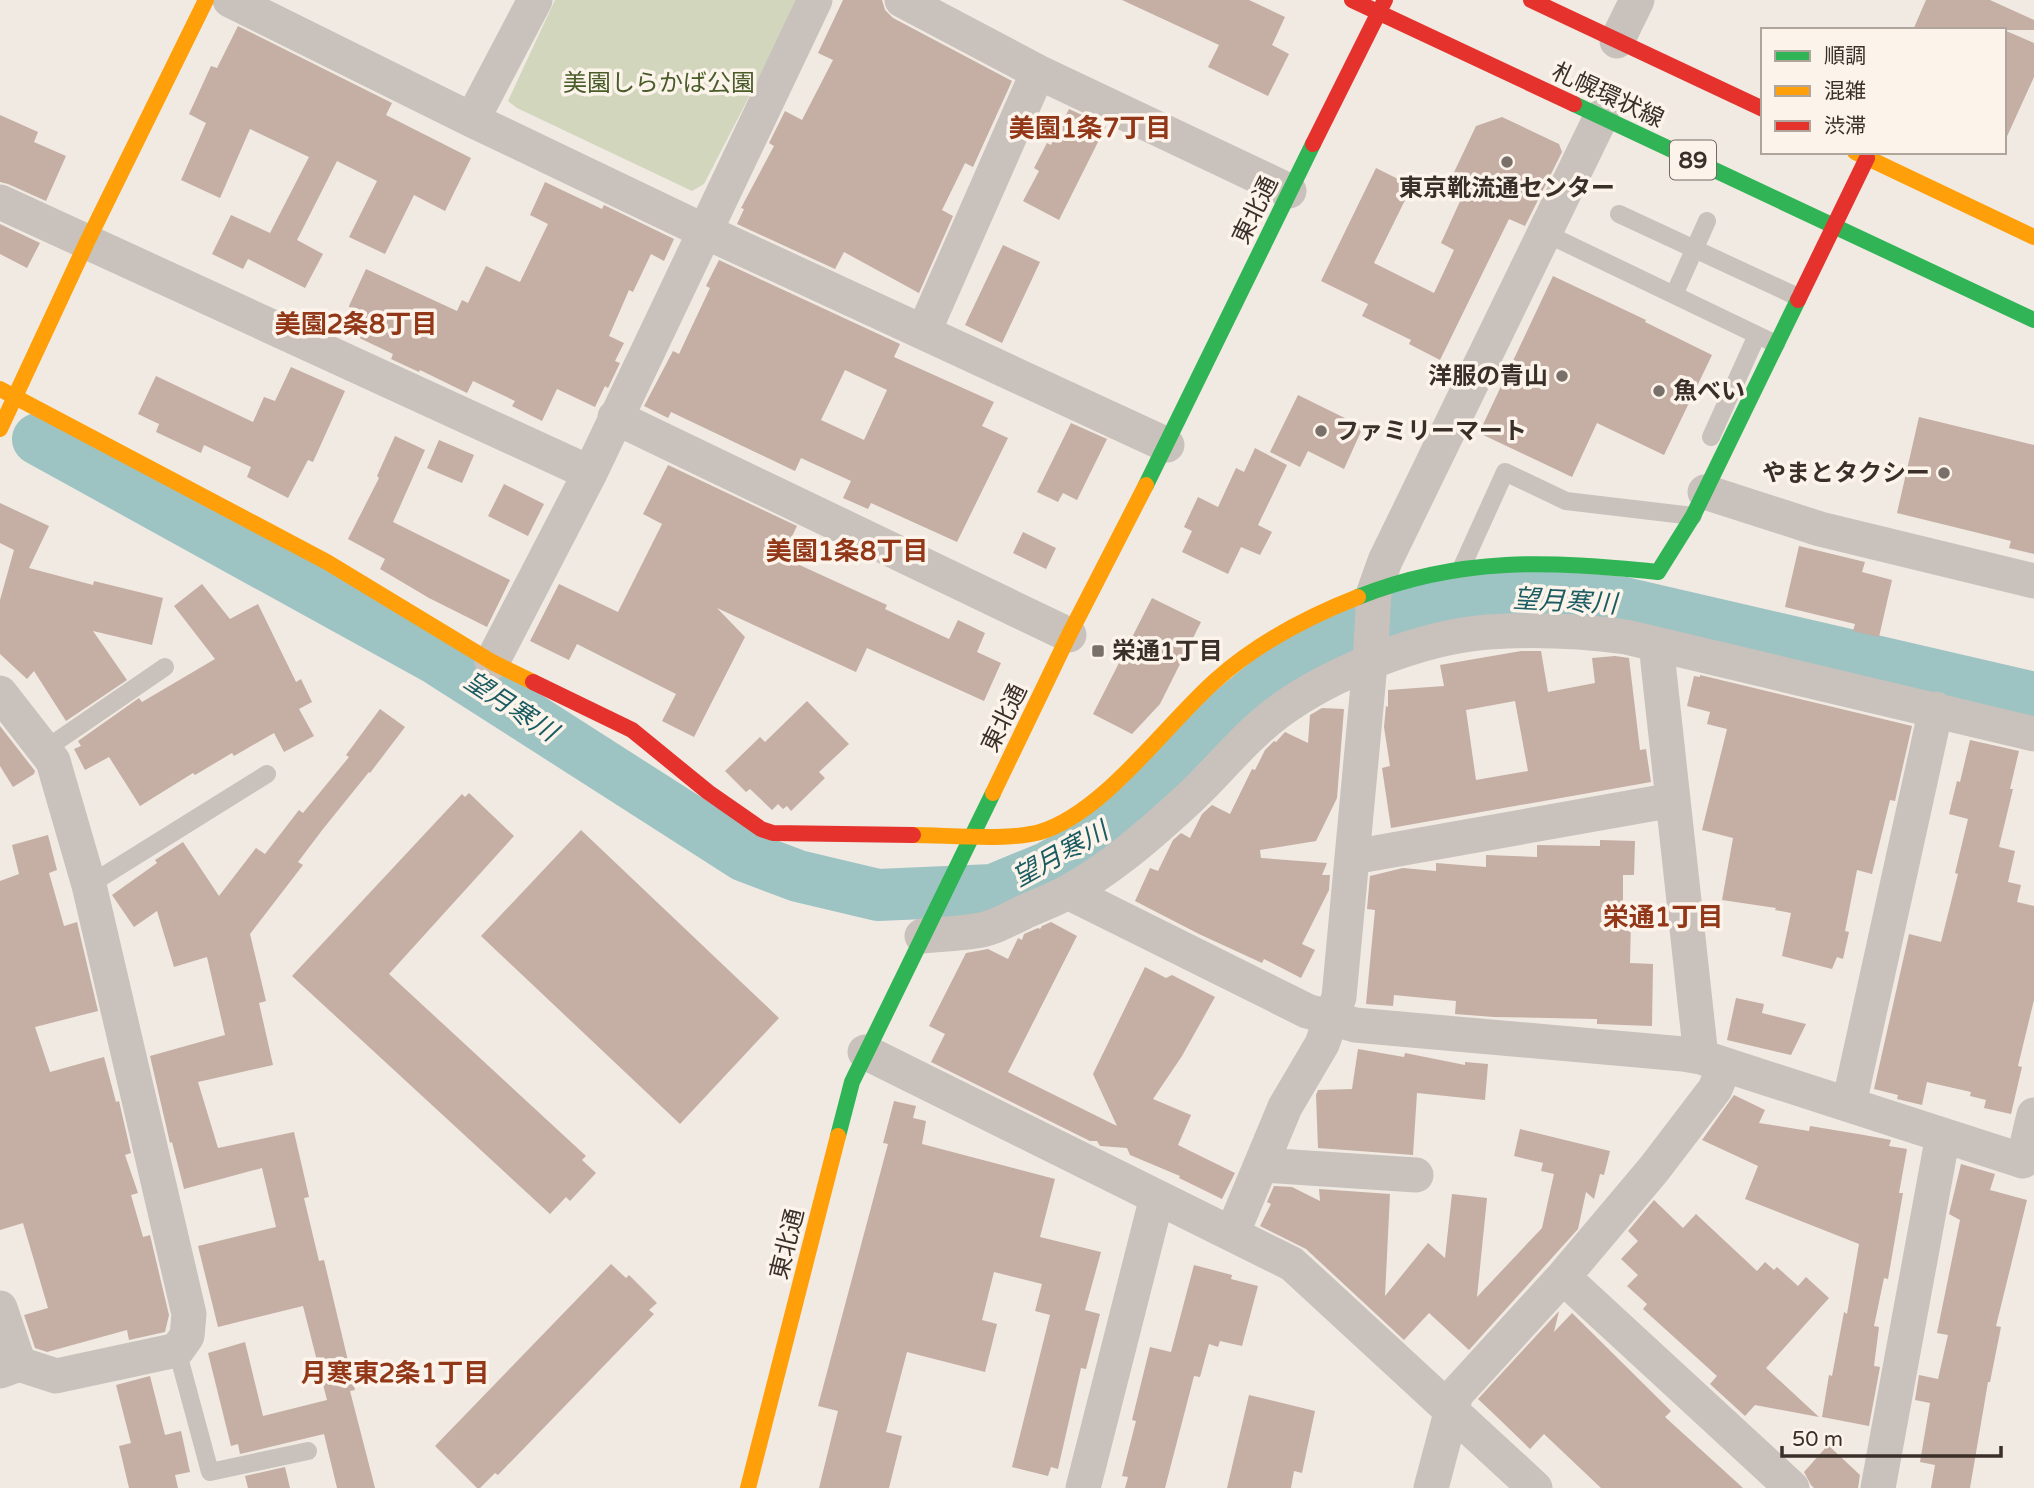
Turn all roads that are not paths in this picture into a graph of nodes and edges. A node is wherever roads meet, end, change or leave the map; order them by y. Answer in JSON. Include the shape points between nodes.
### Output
{"nodes":[{"id":1,"x":206,"y":0,"type":"edge"},
{"id":2,"x":230,"y":0,"type":"edge"},
{"id":3,"x":535,"y":0,"type":"edge"},
{"id":4,"x":815,"y":0,"type":"edge"},
{"id":5,"x":902,"y":0,"type":"edge"},
{"id":6,"x":1352,"y":0,"type":"edge"},
{"id":7,"x":1531,"y":0,"type":"edge"},
{"id":8,"x":1637,"y":0,"type":"edge"},
{"id":9,"x":1382,"y":6,"type":"edge"},
{"id":10,"x":1618,"y":41,"type":"junction"},
{"id":11,"x":1038,"y":72,"type":"junction"},
{"id":12,"x":1761,"y":108,"type":"edge"},
{"id":13,"x":1601,"y":117,"type":"junction"},
{"id":14,"x":472,"y":120,"type":"junction"},
{"id":15,"x":1861,"y":155,"type":"edge"},
{"id":16,"x":1289,"y":191,"type":"junction"},
{"id":17,"x":0,"y":202,"type":"edge"},
{"id":18,"x":1619,"y":214,"type":"dead end"},
{"id":19,"x":1707,"y":221,"type":"dead end"},
{"id":20,"x":1835,"y":227,"type":"junction"},
{"id":21,"x":704,"y":231,"type":"junction"},
{"id":22,"x":1545,"y":233,"type":"junction"},
{"id":23,"x":2034,"y":237,"type":"edge"},
{"id":24,"x":87,"y":242,"type":"junction"},
{"id":25,"x":1694,"y":249,"type":"junction"},
{"id":26,"x":1674,"y":295,"type":"junction"},
{"id":27,"x":1798,"y":298,"type":"junction"},
{"id":28,"x":2034,"y":320,"type":"edge"},
{"id":29,"x":924,"y":331,"type":"junction"},
{"id":30,"x":1757,"y":335,"type":"junction"},
{"id":31,"x":1776,"y":344,"type":"junction"},
{"id":32,"x":8,"y":392,"type":"edge"},
{"id":33,"x":615,"y":417,"type":"junction"},
{"id":34,"x":0,"y":429,"type":"edge"},
{"id":35,"x":1167,"y":445,"type":"junction"},
{"id":36,"x":1703,"y":454,"type":"dead end"},
{"id":37,"x":590,"y":473,"type":"junction"},
{"id":38,"x":1691,"y":500,"type":"junction"},
{"id":39,"x":1460,"y":569,"type":"junction"},
{"id":40,"x":2034,"y":581,"type":"edge"},
{"id":41,"x":1374,"y":601,"type":"junction"},
{"id":42,"x":1069,"y":635,"type":"junction"},
{"id":43,"x":1656,"y":644,"type":"junction"},
{"id":44,"x":1371,"y":654,"type":"junction"},
{"id":45,"x":492,"y":662,"type":"junction"},
{"id":46,"x":165,"y":667,"type":"dead end"},
{"id":47,"x":0,"y":693,"type":"edge"},
{"id":48,"x":1936,"y":709,"type":"junction"},
{"id":49,"x":2034,"y":734,"type":"edge"},
{"id":50,"x":44,"y":750,"type":"junction"},
{"id":51,"x":267,"y":774,"type":"dead end"},
{"id":52,"x":1673,"y":800,"type":"junction"},
{"id":53,"x":972,"y":835,"type":"junction"},
{"id":54,"x":1353,"y":857,"type":"junction"},
{"id":55,"x":89,"y":885,"type":"junction"},
{"id":56,"x":1068,"y":892,"type":"junction"},
{"id":57,"x":925,"y":930,"type":"junction"},
{"id":58,"x":1331,"y":1019,"type":"junction"},
{"id":59,"x":865,"y":1052,"type":"junction"},
{"id":60,"x":1713,"y":1061,"type":"junction"},
{"id":61,"x":1849,"y":1104,"type":"junction"},
{"id":62,"x":2034,"y":1115,"type":"edge"},
{"id":63,"x":1943,"y":1135,"type":"junction"},
{"id":64,"x":1261,"y":1165,"type":"junction"},
{"id":65,"x":1416,"y":1175,"type":"dead end"},
{"id":66,"x":1157,"y":1197,"type":"junction"},
{"id":67,"x":1232,"y":1234,"type":"junction"},
{"id":68,"x":1563,"y":1277,"type":"junction"},
{"id":69,"x":0,"y":1308,"type":"edge"},
{"id":70,"x":177,"y":1350,"type":"junction"},
{"id":71,"x":9,"y":1367,"type":"edge"},
{"id":72,"x":1451,"y":1409,"type":"junction"},
{"id":73,"x":308,"y":1451,"type":"dead end"},
{"id":74,"x":748,"y":1488,"type":"edge"},
{"id":75,"x":1083,"y":1488,"type":"edge"},
{"id":76,"x":1431,"y":1488,"type":"edge"},
{"id":77,"x":1535,"y":1488,"type":"edge"},
{"id":78,"x":1792,"y":1488,"type":"edge"},
{"id":79,"x":1878,"y":1488,"type":"edge"}],
"edges":[{"from":1,"to":24,"type":"street"},
{"from":2,"to":14,"type":"street"},
{"from":3,"to":14,"type":"street"},
{"from":4,"to":21,"type":"street"},
{"from":5,"to":11,"type":"street"},
{"from":6,"to":9,"type":"street","name":"札幌環状線","number":"89"},
{"from":7,"to":10,"type":"street"},
{"from":8,"to":10,"type":"street"},
{"from":9,"to":13,"type":"street","name":"札幌環状線","number":"89"},
{"from":9,"to":16,"type":"street","name":"東北通"},
{"from":10,"to":12,"type":"street"},
{"from":11,"to":16,"type":"street"},
{"from":11,"to":29,"type":"street"},
{"from":13,"to":20,"type":"street","name":"札幌環状線","number":"89"},
{"from":13,"to":22,"type":"street"},
{"from":14,"to":21,"type":"street"},
{"from":15,"to":20,"type":"street"},
{"from":15,"to":23,"type":"street"},
{"from":16,"to":35,"type":"street","name":"東北通"},
{"from":17,"to":24,"type":"street"},
{"from":18,"to":25,"type":"lane"},
{"from":19,"to":25,"type":"lane"},
{"from":20,"to":27,"type":"street"},
{"from":20,"to":28,"type":"street","name":"札幌環状線","number":"89"},
{"from":21,"to":29,"type":"street"},
{"from":21,"to":33,"type":"street"},
{"from":22,"to":26,"type":"lane"},
{"from":22,"to":41,"type":"street","via":[[1385,561]]},
{"from":24,"to":32,"type":"street"},
{"from":24,"to":37,"type":"street"},
{"from":25,"to":26,"type":"lane"},
{"from":25,"to":27,"type":"lane"},
{"from":26,"to":30,"type":"lane"},
{"from":27,"to":31,"type":"street"},
{"from":29,"to":35,"type":"street"},
{"from":30,"to":31,"type":"lane"},
{"from":30,"to":36,"type":"lane"},
{"from":31,"to":38,"type":"street"},
{"from":32,"to":34,"type":"street"},
{"from":32,"to":45,"type":"street","via":[[327,562]]},
{"from":33,"to":37,"type":"street"},
{"from":33,"to":42,"type":"street"},
{"from":35,"to":42,"type":"street","name":"東北通"},
{"from":37,"to":45,"type":"street"},
{"from":38,"to":39,"type":"street","via":[[1658,572],[1533,563]]},
{"from":38,"to":39,"type":"lane","via":[[1566,501],[1505,472]]},
{"from":38,"to":40,"type":"street"},
{"from":39,"to":41,"type":"street","via":[[1400,582]]},
{"from":41,"to":44,"type":"street"},
{"from":41,"to":53,"type":"street","via":[[1299,625],[1238,663],[1200,693],[1100,794],[1048,829],[1022,836]]},
{"from":42,"to":53,"type":"street","name":"東北通"},
{"from":43,"to":44,"type":"street","via":[[1592,632],[1487,632]]},
{"from":43,"to":48,"type":"street"},
{"from":43,"to":52,"type":"street"},
{"from":44,"to":54,"type":"street"},
{"from":44,"to":56,"type":"street","via":[[1277,713],[1183,804],[1122,856]]},
{"from":45,"to":53,"type":"street","via":[[632,730],[761,829],[773,833]]},
{"from":46,"to":50,"type":"lane"},
{"from":47,"to":50,"type":"street"},
{"from":48,"to":49,"type":"street"},
{"from":48,"to":61,"type":"street"},
{"from":50,"to":55,"type":"street","via":[[53,761]]},
{"from":51,"to":55,"type":"lane"},
{"from":52,"to":54,"type":"street"},
{"from":52,"to":60,"type":"street"},
{"from":53,"to":57,"type":"street","name":"東北通"},
{"from":54,"to":58,"type":"street","via":[[1339,997]]},
{"from":55,"to":70,"type":"street","via":[[189,1314],[187,1336]]},
{"from":56,"to":57,"type":"street","via":[[976,931]]},
{"from":56,"to":58,"type":"street"},
{"from":57,"to":59,"type":"street","name":"東北通"},
{"from":58,"to":60,"type":"street","via":[[1355,1026],[1683,1054]]},
{"from":58,"to":64,"type":"street"},
{"from":59,"to":66,"type":"street"},
{"from":59,"to":74,"type":"street","name":"東北通","via":[[852,1082]]},
{"from":60,"to":61,"type":"street"},
{"from":60,"to":68,"type":"street","via":[[1715,1089]]},
{"from":61,"to":63,"type":"street"},
{"from":62,"to":63,"type":"street","via":[[2023,1161]]},
{"from":63,"to":79,"type":"street"},
{"from":64,"to":65,"type":"street"},
{"from":64,"to":67,"type":"street"},
{"from":66,"to":67,"type":"street"},
{"from":66,"to":75,"type":"street"},
{"from":67,"to":72,"type":"street","via":[[1292,1264]]},
{"from":68,"to":72,"type":"street","via":[[1455,1394]]},
{"from":68,"to":78,"type":"street"},
{"from":69,"to":71,"type":"street"},
{"from":70,"to":71,"type":"street","via":[[56,1376]]},
{"from":70,"to":73,"type":"lane","via":[[210,1472]]},
{"from":72,"to":76,"type":"street"},
{"from":72,"to":77,"type":"street"}]}
